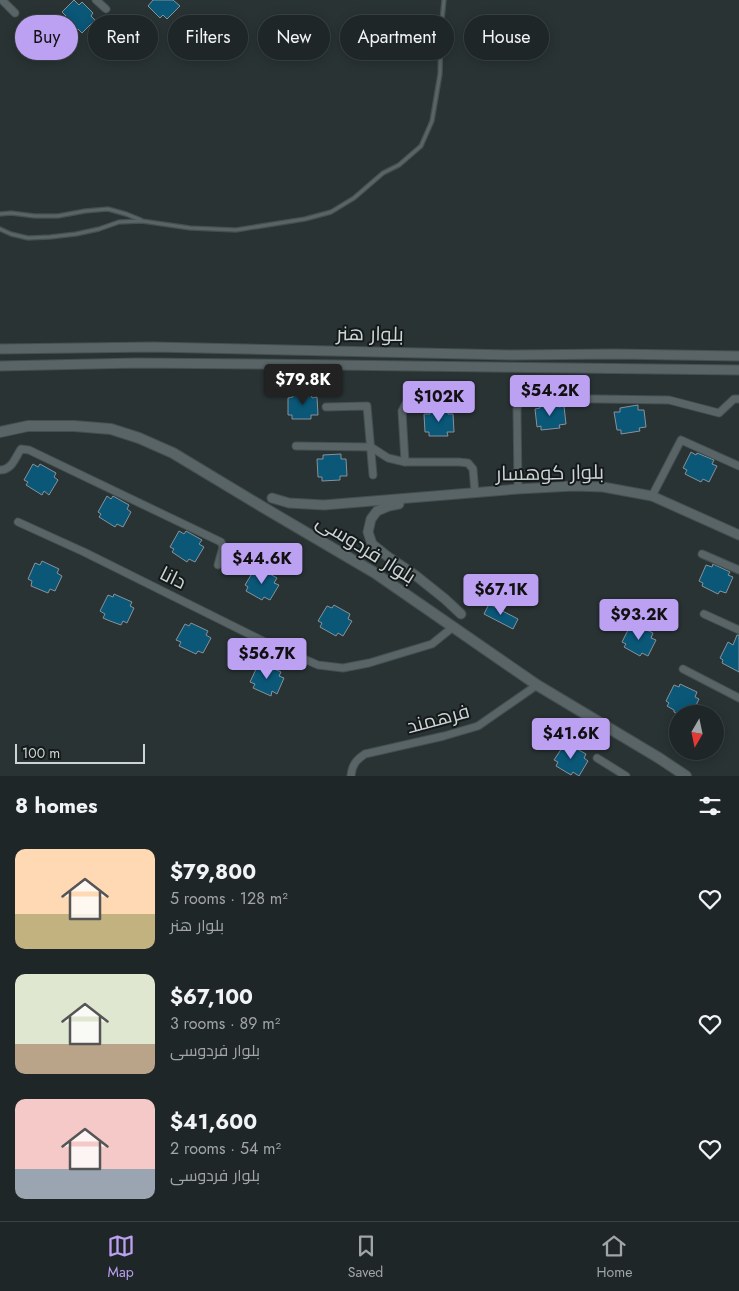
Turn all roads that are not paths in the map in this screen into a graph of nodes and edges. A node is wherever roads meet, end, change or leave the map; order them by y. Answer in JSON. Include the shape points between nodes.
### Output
{"nodes":[{"id":1,"x":2,"y":0,"type":"edge"},
{"id":2,"x":96,"y":0,"type":"edge"},
{"id":3,"x":444,"y":0,"type":"edge"},
{"id":4,"x":106,"y":9,"type":"dead end"},
{"id":5,"x":15,"y":13,"type":"dead end"},
{"id":6,"x":0,"y":214,"type":"edge"},
{"id":7,"x":142,"y":221,"type":"junction"},
{"id":8,"x":0,"y":229,"type":"edge"},
{"id":9,"x":0,"y":349,"type":"edge"},
{"id":10,"x":739,"y":356,"type":"edge"},
{"id":11,"x":0,"y":366,"type":"edge"},
{"id":12,"x":739,"y":370,"type":"edge"},
{"id":13,"x":427,"y":399,"type":"dead end"},
{"id":14,"x":739,"y":399,"type":"edge"},
{"id":15,"x":326,"y":407,"type":"dead end"},
{"id":16,"x":0,"y":432,"type":"edge"},
{"id":17,"x":296,"y":446,"type":"dead end"},
{"id":18,"x":371,"y":446,"type":"junction"},
{"id":19,"x":405,"y":462,"type":"junction"},
{"id":20,"x":739,"y":466,"type":"edge"},
{"id":21,"x":0,"y":470,"type":"edge"},
{"id":22,"x":373,"y":475,"type":"dead end"},
{"id":23,"x":518,"y":489,"type":"junction"},
{"id":24,"x":475,"y":493,"type":"junction"},
{"id":25,"x":443,"y":496,"type":"junction"},
{"id":26,"x":652,"y":496,"type":"junction"},
{"id":27,"x":272,"y":498,"type":"dead end"},
{"id":28,"x":18,"y":522,"type":"dead end"},
{"id":29,"x":739,"y":535,"type":"edge"},
{"id":30,"x":702,"y":554,"type":"dead end"},
{"id":31,"x":218,"y":565,"type":"dead end"},
{"id":32,"x":739,"y":570,"type":"edge"},
{"id":33,"x":461,"y":614,"type":"dead end"},
{"id":34,"x":704,"y":614,"type":"dead end"},
{"id":35,"x":453,"y":626,"type":"junction"},
{"id":36,"x":739,"y":630,"type":"edge"},
{"id":37,"x":683,"y":669,"type":"dead end"},
{"id":38,"x":537,"y":685,"type":"junction"},
{"id":39,"x":739,"y":698,"type":"edge"},
{"id":40,"x":597,"y":758,"type":"dead end"},
{"id":41,"x":351,"y":776,"type":"edge"},
{"id":42,"x":626,"y":776,"type":"edge"},
{"id":43,"x":686,"y":776,"type":"edge"}],
"edges":[{"from":1,"to":5,"type":"street"},
{"from":2,"to":4,"type":"street"},
{"from":3,"to":7,"type":"lane","via":[[440,74],[432,121],[421,146],[354,198],[331,212],[236,230]]},
{"from":6,"to":7,"type":"lane","via":[[58,216],[108,209]]},
{"from":7,"to":8,"type":"lane","via":[[119,222],[76,234],[28,238]]},
{"from":9,"to":10,"type":"street","name":"بلوار هنر","via":[[153,347]]},
{"from":11,"to":12,"type":"street","name":"بلوار هنر","via":[[137,363]]},
{"from":13,"to":19,"type":"street","via":[[409,400],[402,411]]},
{"from":14,"to":23,"type":"street","via":[[734,399],[719,413],[669,400],[526,398],[519,403],[518,409]]},
{"from":15,"to":18,"type":"street","via":[[368,406]]},
{"from":16,"to":35,"type":"main road","name":"بلوار فردوسی","via":[[28,426],[74,426],[111,429],[140,438],[173,453],[375,573]]},
{"from":17,"to":18,"type":"street"},
{"from":18,"to":19,"type":"street","via":[[388,458]]},
{"from":18,"to":22,"type":"street"},
{"from":19,"to":24,"type":"street","via":[[468,464],[473,469]]},
{"from":20,"to":26,"type":"street","via":[[682,440]]},
{"from":21,"to":31,"type":"street","via":[[11,466],[21,449],[29,450],[222,542]]},
{"from":23,"to":24,"type":"street","name":"بلوار کوهسار"},
{"from":23,"to":26,"type":"street","name":"بلوار کوهسار","via":[[603,487]]},
{"from":24,"to":25,"type":"street","name":"بلوار کوهسار"},
{"from":25,"to":27,"type":"street","via":[[324,505],[289,503]]},
{"from":25,"to":33,"type":"street","via":[[377,511],[368,532],[372,544]]},
{"from":26,"to":29,"type":"street","name":"بلوار کوهسار"},
{"from":28,"to":35,"type":"street","name":"دانا","via":[[318,665],[343,668],[369,664],[432,644]]},
{"from":30,"to":32,"type":"street"},
{"from":34,"to":36,"type":"street"},
{"from":35,"to":38,"type":"main road","name":"بلوار فردوسی"},
{"from":37,"to":39,"type":"street"},
{"from":38,"to":41,"type":"street","name":"فرهمند","via":[[478,726],[365,754],[352,767]]},
{"from":38,"to":43,"type":"main road","name":"بلوار فردوسی"},
{"from":40,"to":42,"type":"street"}]}
